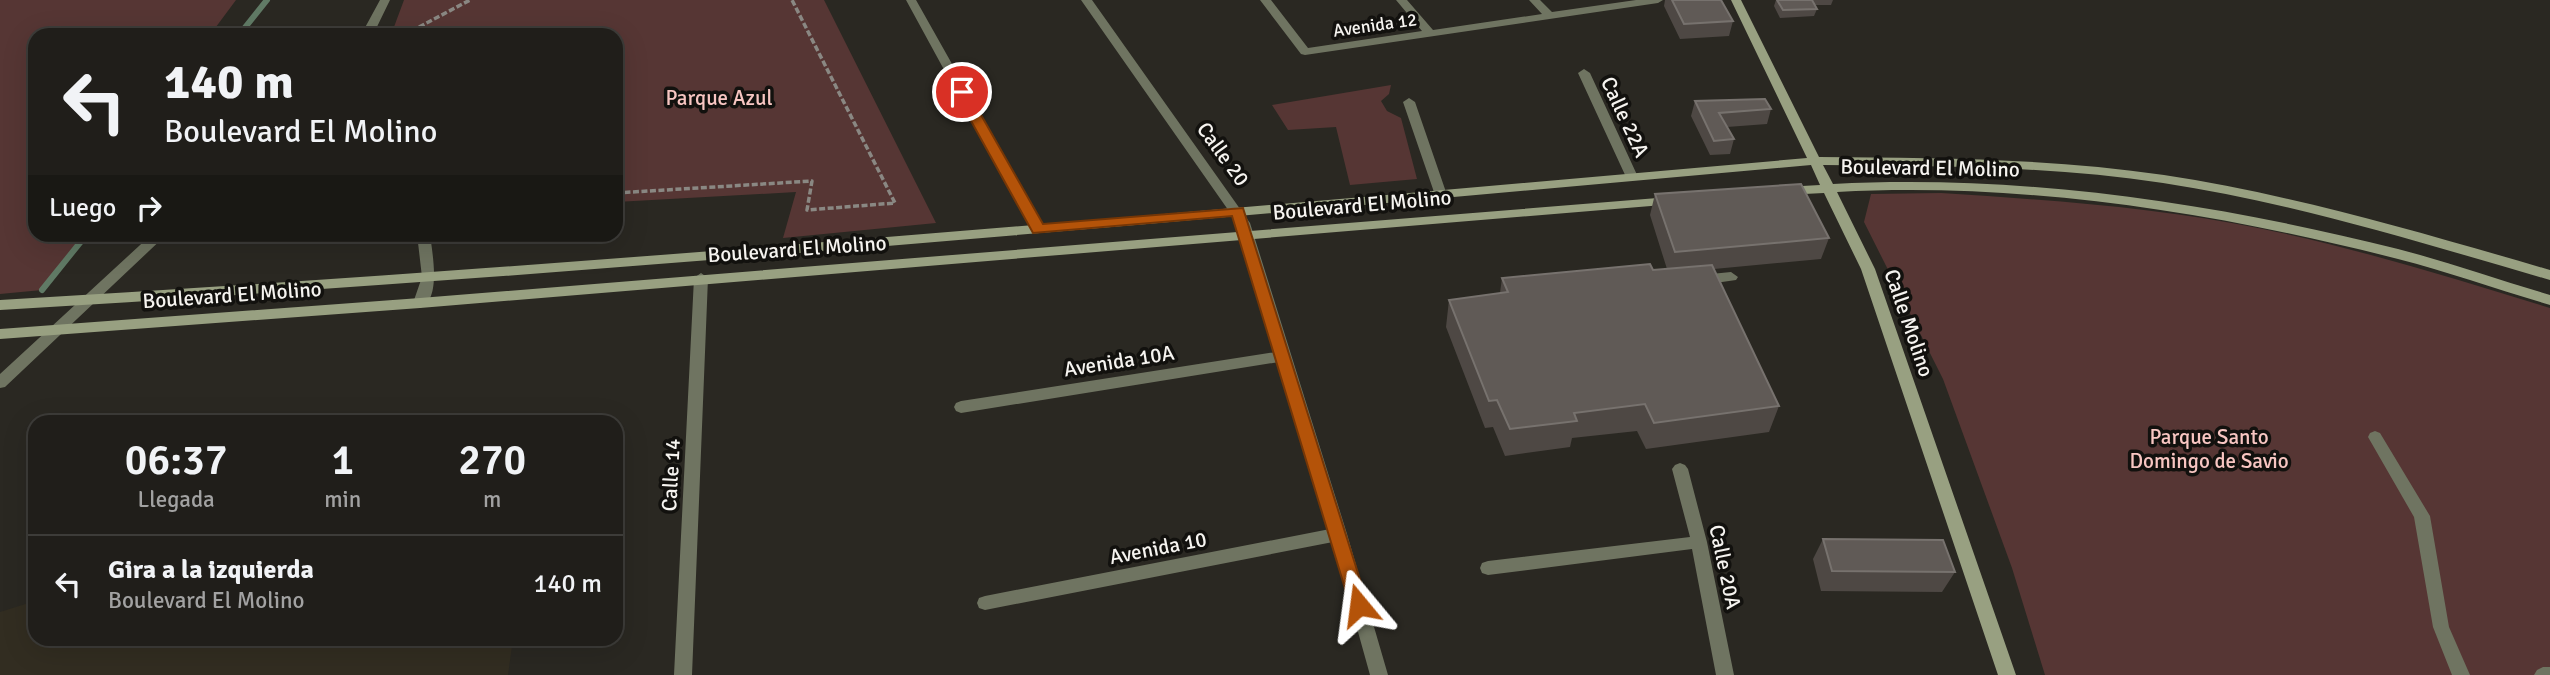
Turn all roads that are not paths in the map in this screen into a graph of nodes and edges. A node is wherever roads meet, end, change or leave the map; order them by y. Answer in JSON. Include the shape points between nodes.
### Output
{"nodes":[{"id":1,"x":385,"y":0,"type":"edge"},
{"id":2,"x":911,"y":0,"type":"edge"},
{"id":3,"x":1086,"y":0,"type":"edge"},
{"id":4,"x":1265,"y":0,"type":"edge"},
{"id":5,"x":1401,"y":0,"type":"edge"},
{"id":6,"x":1534,"y":0,"type":"edge"},
{"id":7,"x":1652,"y":0,"type":"edge"},
{"id":8,"x":1736,"y":0,"type":"edge"},
{"id":9,"x":1549,"y":15,"type":"junction"},
{"id":10,"x":371,"y":28,"type":"edge"},
{"id":11,"x":1431,"y":35,"type":"junction"},
{"id":12,"x":1584,"y":73,"type":"dead end"},
{"id":13,"x":1409,"y":103,"type":"dead end"},
{"id":14,"x":1815,"y":161,"type":"junction"},
{"id":15,"x":1906,"y":162,"type":"junction"},
{"id":16,"x":1632,"y":177,"type":"junction"},
{"id":17,"x":1917,"y":187,"type":"junction"},
{"id":18,"x":1827,"y":188,"type":"junction"},
{"id":19,"x":1773,"y":192,"type":"edge"},
{"id":20,"x":1441,"y":195,"type":"junction"},
{"id":21,"x":1690,"y":199,"type":"edge"},
{"id":22,"x":1238,"y":211,"type":"junction"},
{"id":23,"x":1038,"y":229,"type":"junction"},
{"id":24,"x":1248,"y":235,"type":"junction"},
{"id":25,"x":152,"y":242,"type":"edge"},
{"id":26,"x":424,"y":242,"type":"edge"},
{"id":27,"x":2550,"y":275,"type":"edge"},
{"id":28,"x":429,"y":277,"type":"junction"},
{"id":29,"x":1731,"y":277,"type":"dead end"},
{"id":30,"x":701,"y":278,"type":"junction"},
{"id":31,"x":1692,"y":281,"type":"edge"},
{"id":32,"x":2550,"y":300,"type":"edge"},
{"id":33,"x":88,"y":301,"type":"junction"},
{"id":34,"x":420,"y":303,"type":"junction"},
{"id":35,"x":0,"y":306,"type":"edge"},
{"id":36,"x":58,"y":329,"type":"junction"},
{"id":37,"x":0,"y":334,"type":"edge"},
{"id":38,"x":1284,"y":356,"type":"junction"},
{"id":39,"x":0,"y":383,"type":"edge"},
{"id":40,"x":961,"y":407,"type":"dead end"},
{"id":41,"x":2375,"y":437,"type":"dead end"},
{"id":42,"x":1680,"y":469,"type":"dead end"},
{"id":43,"x":1339,"y":534,"type":"junction"},
{"id":44,"x":1699,"y":542,"type":"junction"},
{"id":45,"x":1488,"y":568,"type":"dead end"},
{"id":46,"x":985,"y":603,"type":"dead end"},
{"id":47,"x":683,"y":675,"type":"edge"},
{"id":48,"x":1379,"y":675,"type":"edge"},
{"id":49,"x":1725,"y":675,"type":"edge"},
{"id":50,"x":2007,"y":675,"type":"edge"},
{"id":51,"x":2461,"y":675,"type":"edge"},
{"id":52,"x":2543,"y":675,"type":"edge"},
{"id":53,"x":2550,"y":675,"type":"edge"}],
"edges":[{"from":1,"to":10,"type":"street"},
{"from":2,"to":23,"type":"street"},
{"from":3,"to":22,"type":"street","name":"Calle 20"},
{"from":4,"to":11,"type":"street","name":"Avenida 12","via":[[1305,52]]},
{"from":5,"to":11,"type":"street"},
{"from":6,"to":9,"type":"street"},
{"from":7,"to":9,"type":"street","name":"Avenida 12"},
{"from":8,"to":14,"type":"street","name":"Calle Molino"},
{"from":9,"to":11,"type":"street","name":"Avenida 12"},
{"from":12,"to":16,"type":"street","name":"Calle 22A"},
{"from":13,"to":20,"type":"street"},
{"from":14,"to":15,"type":"street","name":"Boulevard El Molino"},
{"from":14,"to":16,"type":"street","name":"Boulevard El Molino"},
{"from":14,"to":18,"type":"street","name":"Calle Molino"},
{"from":15,"to":17,"type":"street"},
{"from":15,"to":27,"type":"street","name":"Boulevard El Molino","via":[[2107,172],[2252,196],[2407,233]]},
{"from":16,"to":20,"type":"street","name":"Boulevard El Molino"},
{"from":17,"to":18,"type":"street","name":"Boulevard El Molino"},
{"from":17,"to":32,"type":"street","name":"Boulevard El Molino","via":[[2112,197],[2255,220],[2400,254]]},
{"from":18,"to":19,"type":"street","name":"Boulevard El Molino"},
{"from":18,"to":50,"type":"street","name":"Calle Molino","via":[[1868,269]]},
{"from":20,"to":22,"type":"street","name":"Boulevard El Molino"},
{"from":21,"to":24,"type":"street","name":"Boulevard El Molino"},
{"from":22,"to":23,"type":"street","name":"Boulevard El Molino"},
{"from":22,"to":24,"type":"street","name":"Calle 20"},
{"from":23,"to":28,"type":"street","name":"Boulevard El Molino"},
{"from":24,"to":30,"type":"street","name":"Boulevard El Molino"},
{"from":24,"to":38,"type":"street","name":"Calle 20"},
{"from":25,"to":33,"type":"street"},
{"from":26,"to":28,"type":"street"},
{"from":28,"to":33,"type":"street","name":"Boulevard El Molino"},
{"from":28,"to":34,"type":"street"},
{"from":29,"to":31,"type":"street"},
{"from":30,"to":34,"type":"street","name":"Boulevard El Molino"},
{"from":30,"to":47,"type":"street","name":"Calle 14"},
{"from":33,"to":35,"type":"street","name":"Boulevard El Molino"},
{"from":33,"to":36,"type":"street"},
{"from":34,"to":36,"type":"street","name":"Boulevard El Molino"},
{"from":36,"to":37,"type":"street","name":"Boulevard El Molino"},
{"from":36,"to":39,"type":"street"},
{"from":38,"to":40,"type":"street","name":"Avenida 10A"},
{"from":38,"to":43,"type":"street","name":"Calle 20"},
{"from":41,"to":51,"type":"street","via":[[2422,516],[2441,627]]},
{"from":42,"to":44,"type":"street","name":"Calle 20A"},
{"from":43,"to":46,"type":"street","name":"Avenida 10"},
{"from":43,"to":48,"type":"street","name":"Calle 20"},
{"from":44,"to":45,"type":"street"},
{"from":44,"to":49,"type":"street","name":"Calle 20A"},
{"from":52,"to":53,"type":"street"}]}
